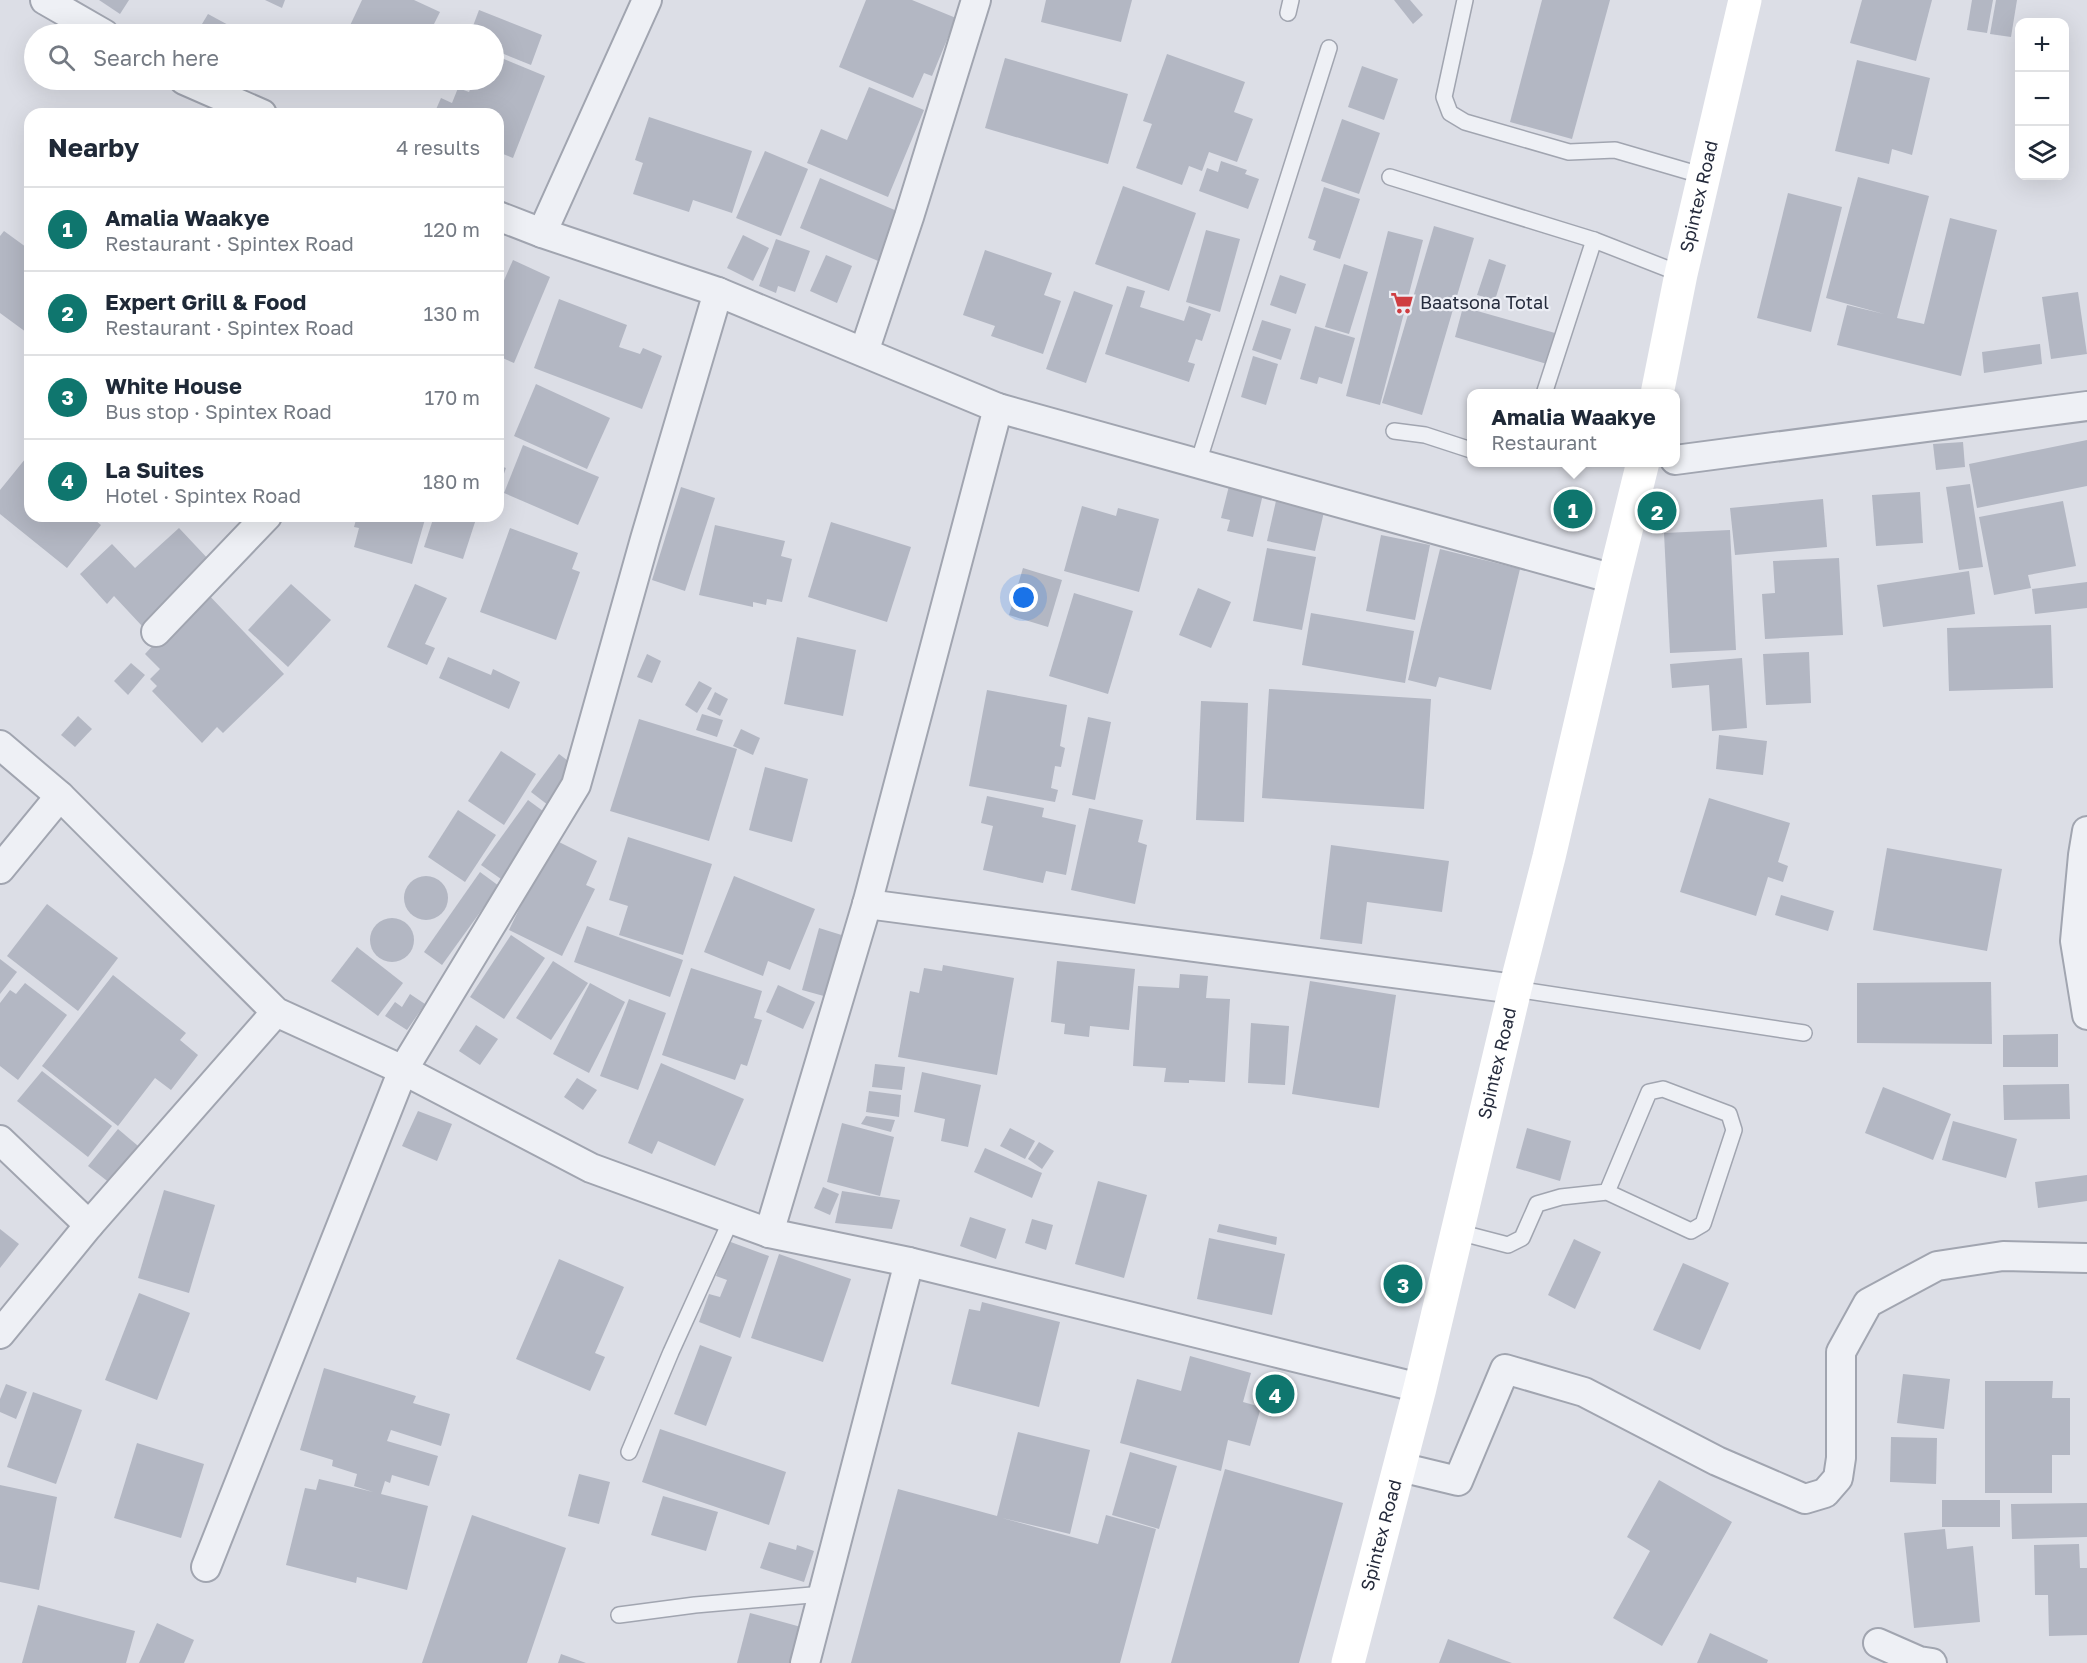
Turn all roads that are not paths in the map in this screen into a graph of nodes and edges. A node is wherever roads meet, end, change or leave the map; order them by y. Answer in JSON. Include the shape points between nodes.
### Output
{"nodes":[{"id":1,"x":45,"y":0,"type":"edge"},
{"id":2,"x":647,"y":0,"type":"edge"},
{"id":3,"x":976,"y":0,"type":"edge"},
{"id":4,"x":1465,"y":0,"type":"edge"},
{"id":5,"x":1745,"y":0,"type":"edge"},
{"id":6,"x":87,"y":24,"type":"edge"},
{"id":7,"x":1329,"y":48,"type":"dead end"},
{"id":8,"x":207,"y":90,"type":"edge"},
{"id":9,"x":248,"y":108,"type":"edge"},
{"id":10,"x":1704,"y":176,"type":"junction"},
{"id":11,"x":1390,"y":177,"type":"dead end"},
{"id":12,"x":504,"y":218,"type":"edge"},
{"id":13,"x":542,"y":233,"type":"junction"},
{"id":14,"x":1594,"y":240,"type":"junction"},
{"id":15,"x":1681,"y":274,"type":"junction"},
{"id":16,"x":718,"y":292,"type":"junction"},
{"id":17,"x":864,"y":352,"type":"junction"},
{"id":18,"x":1545,"y":389,"type":"edge"},
{"id":19,"x":1658,"y":389,"type":"edge"},
{"id":20,"x":2087,"y":406,"type":"edge"},
{"id":21,"x":998,"y":408,"type":"junction"},
{"id":22,"x":1395,"y":430,"type":"dead end"},
{"id":23,"x":1467,"y":449,"type":"edge"},
{"id":24,"x":1680,"y":459,"type":"edge"},
{"id":25,"x":1198,"y":463,"type":"junction"},
{"id":26,"x":1644,"y":467,"type":"edge"},
{"id":27,"x":261,"y":522,"type":"edge"},
{"id":28,"x":1614,"y":579,"type":"junction"},
{"id":29,"x":156,"y":632,"type":"dead end"},
{"id":30,"x":0,"y":745,"type":"edge"},
{"id":31,"x":60,"y":796,"type":"junction"},
{"id":32,"x":2087,"y":831,"type":"edge"},
{"id":33,"x":0,"y":869,"type":"edge"},
{"id":34,"x":867,"y":904,"type":"junction"},
{"id":35,"x":2081,"y":939,"type":"edge"},
{"id":36,"x":1515,"y":989,"type":"junction"},
{"id":37,"x":276,"y":1012,"type":"junction"},
{"id":38,"x":2087,"y":1016,"type":"edge"},
{"id":39,"x":1804,"y":1034,"type":"dead end"},
{"id":40,"x":403,"y":1070,"type":"junction"},
{"id":41,"x":0,"y":1140,"type":"edge"},
{"id":42,"x":1607,"y":1192,"type":"junction"},
{"id":43,"x":731,"y":1220,"type":"junction"},
{"id":44,"x":89,"y":1225,"type":"junction"},
{"id":45,"x":1458,"y":1232,"type":"junction"},
{"id":46,"x":769,"y":1233,"type":"junction"},
{"id":47,"x":2087,"y":1258,"type":"edge"},
{"id":48,"x":909,"y":1262,"type":"junction"},
{"id":49,"x":0,"y":1334,"type":"edge"},
{"id":50,"x":1420,"y":1388,"type":"junction"},
{"id":51,"x":629,"y":1452,"type":"dead end"},
{"id":52,"x":1400,"y":1467,"type":"junction"},
{"id":53,"x":206,"y":1567,"type":"dead end"},
{"id":54,"x":823,"y":1594,"type":"junction"},
{"id":55,"x":619,"y":1616,"type":"dead end"},
{"id":56,"x":1878,"y":1643,"type":"dead end"},
{"id":57,"x":805,"y":1663,"type":"edge"},
{"id":58,"x":1348,"y":1663,"type":"edge"},
{"id":59,"x":1932,"y":1663,"type":"edge"}],
"edges":[{"from":1,"to":6,"type":"street"},
{"from":2,"to":13,"type":"street"},
{"from":3,"to":17,"type":"street"},
{"from":4,"to":10,"type":"lane","via":[[1444,97],[1450,112],[1465,122],[1569,152],[1616,150]]},
{"from":5,"to":10,"type":"main road","name":"Spintex Road"},
{"from":7,"to":25,"type":"lane"},
{"from":8,"to":9,"type":"street"},
{"from":10,"to":15,"type":"main road","name":"Spintex Road"},
{"from":11,"to":14,"type":"lane"},
{"from":12,"to":13,"type":"street"},
{"from":13,"to":16,"type":"street"},
{"from":14,"to":15,"type":"lane"},
{"from":14,"to":18,"type":"lane"},
{"from":15,"to":19,"type":"main road","name":"Spintex Road"},
{"from":16,"to":17,"type":"street"},
{"from":16,"to":40,"type":"street","via":[[576,785]]},
{"from":17,"to":21,"type":"street"},
{"from":20,"to":24,"type":"street"},
{"from":21,"to":25,"type":"street"},
{"from":21,"to":34,"type":"street"},
{"from":22,"to":23,"type":"lane"},
{"from":25,"to":28,"type":"street"},
{"from":26,"to":28,"type":"main road","name":"Spintex Road"},
{"from":27,"to":29,"type":"street"},
{"from":28,"to":36,"type":"main road","name":"Spintex Road"},
{"from":30,"to":31,"type":"street"},
{"from":31,"to":33,"type":"street"},
{"from":31,"to":37,"type":"street"},
{"from":32,"to":35,"type":"street"},
{"from":34,"to":36,"type":"street"},
{"from":34,"to":46,"type":"street"},
{"from":35,"to":38,"type":"street"},
{"from":36,"to":39,"type":"lane"},
{"from":36,"to":45,"type":"main road","name":"Spintex Road"},
{"from":37,"to":40,"type":"street"},
{"from":37,"to":44,"type":"street"},
{"from":40,"to":43,"type":"street","via":[[591,1168]]},
{"from":40,"to":53,"type":"street"},
{"from":41,"to":44,"type":"street"},
{"from":42,"to":42,"type":"lane","via":[[1691,1231],[1698,1229],[1734,1130],[1729,1114],[1664,1089],[1649,1092]]},
{"from":42,"to":45,"type":"lane","via":[[1537,1204],[1522,1238],[1509,1245]]},
{"from":43,"to":46,"type":"street"},
{"from":43,"to":51,"type":"lane"},
{"from":44,"to":49,"type":"street"},
{"from":45,"to":50,"type":"main road","name":"Spintex Road"},
{"from":46,"to":48,"type":"street"},
{"from":47,"to":52,"type":"street","via":[[2003,1256],[1937,1266],[1868,1303],[1841,1352],[1838,1478],[1825,1493],[1805,1498],[1717,1461],[1584,1392],[1505,1369],[1458,1481]]},
{"from":48,"to":50,"type":"street"},
{"from":48,"to":54,"type":"street"},
{"from":50,"to":52,"type":"main road","name":"Spintex Road"},
{"from":52,"to":58,"type":"main road","name":"Spintex Road"},
{"from":54,"to":55,"type":"lane"},
{"from":54,"to":57,"type":"street"},
{"from":56,"to":59,"type":"street"}]}
